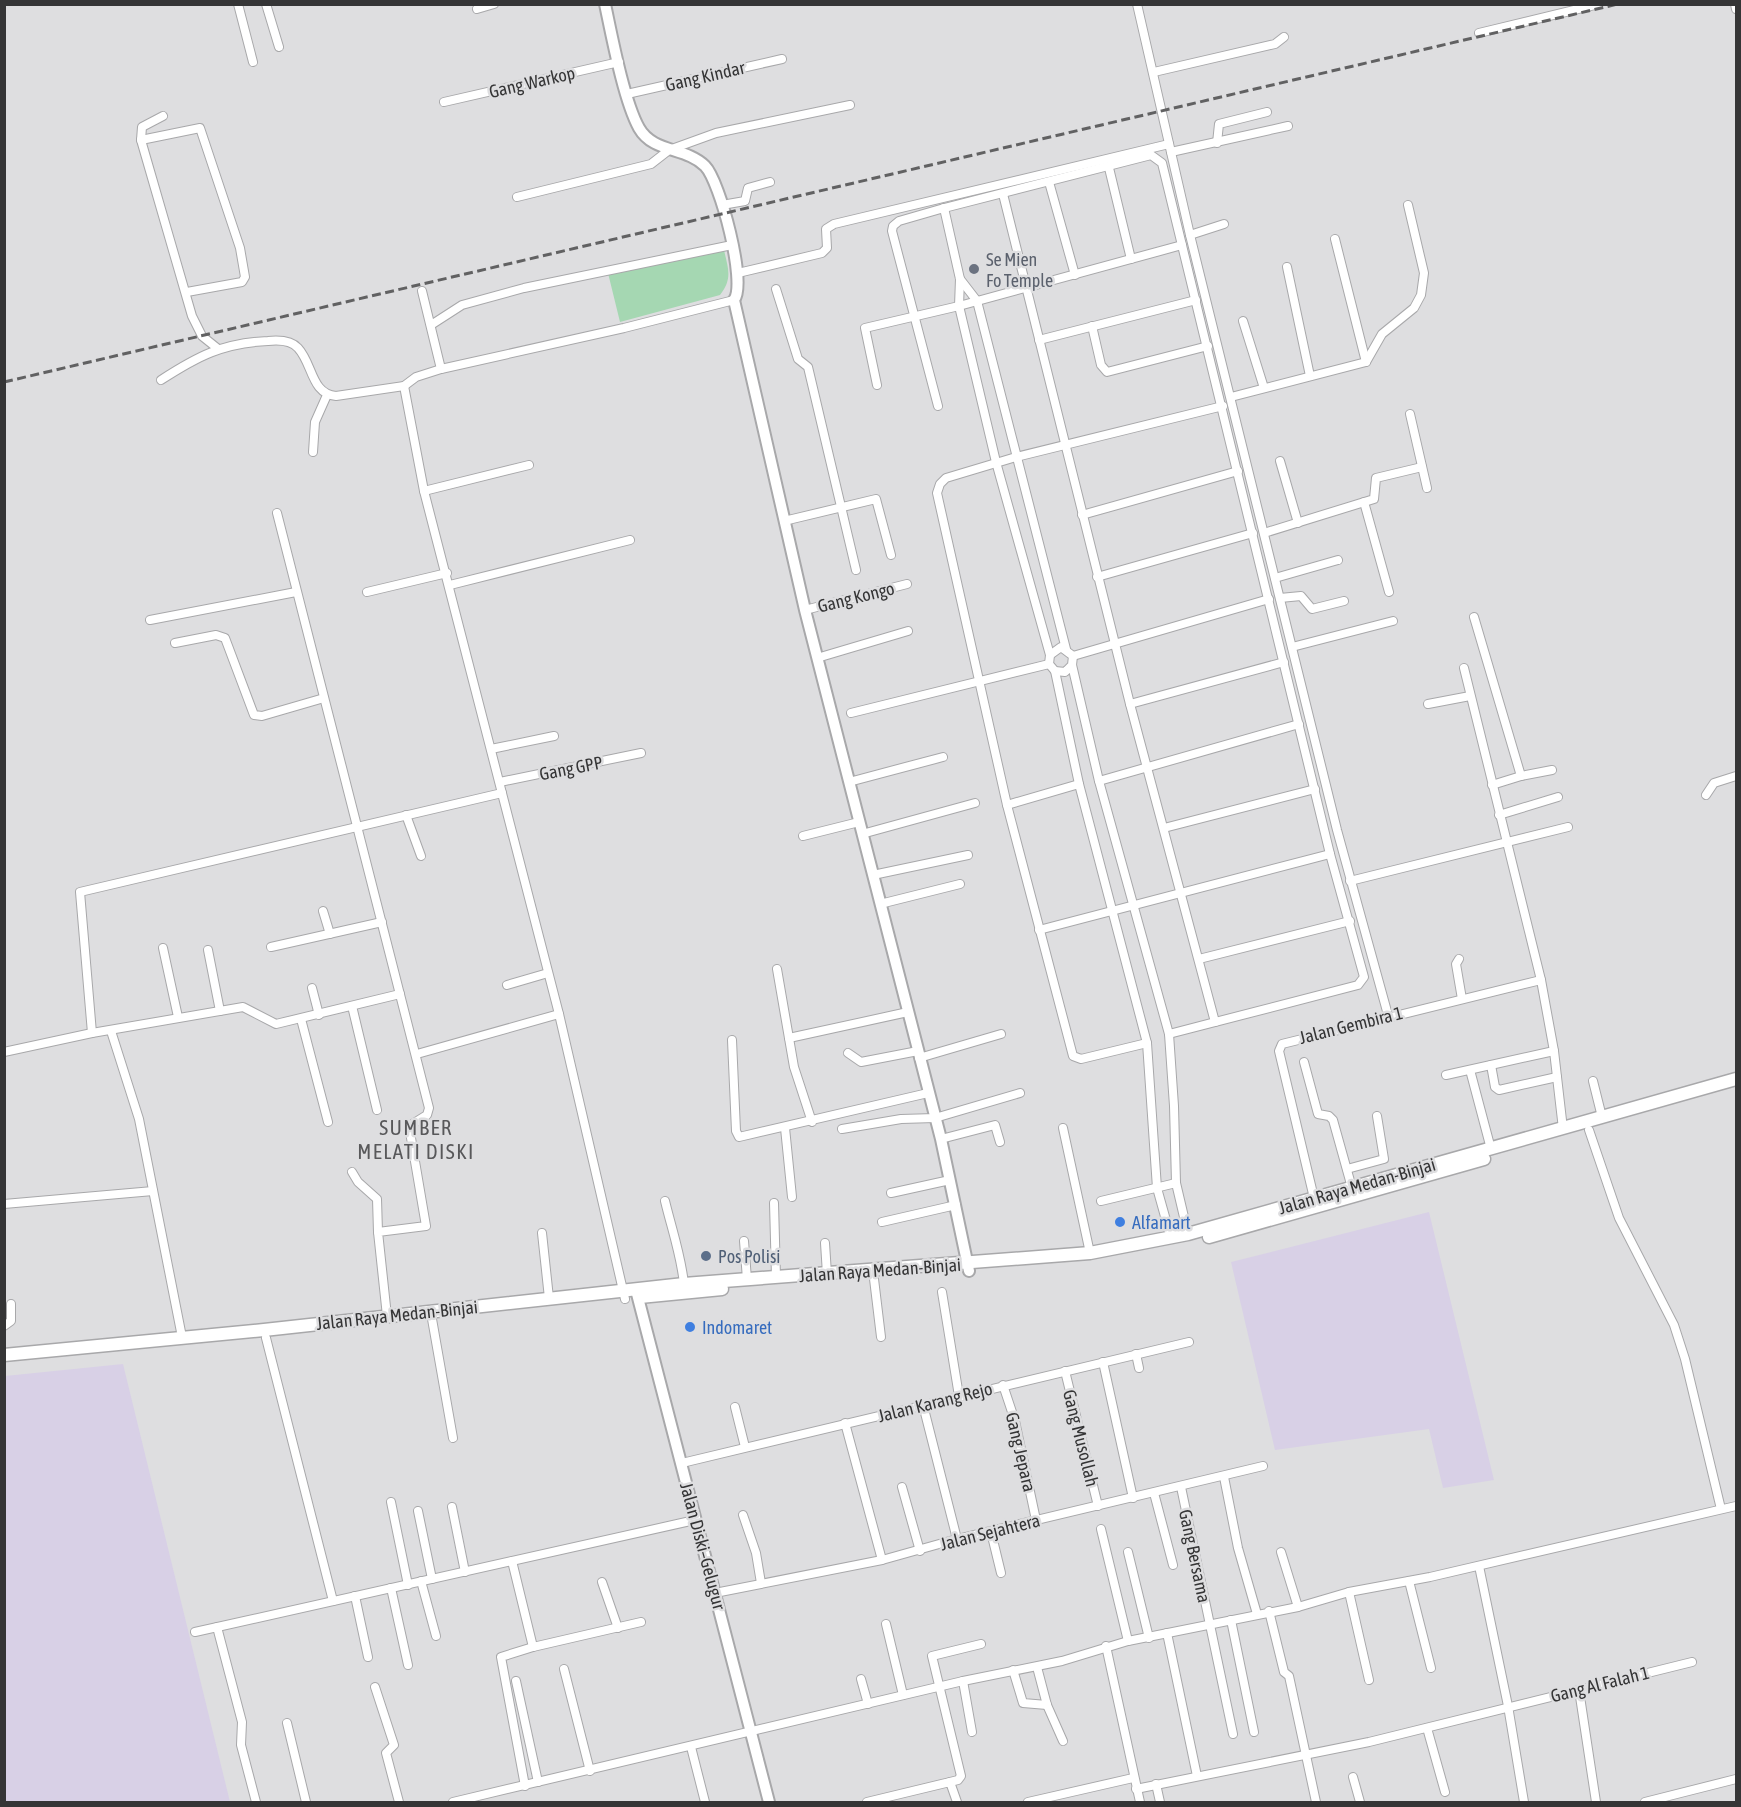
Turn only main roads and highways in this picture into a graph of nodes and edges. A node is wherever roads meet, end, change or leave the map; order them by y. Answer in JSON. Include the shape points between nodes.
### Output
{"nodes":[{"id":1,"x":605,"y":4,"type":"edge"},
{"id":2,"x":1737,"y":1080,"type":"edge"},
{"id":3,"x":1737,"y":1088,"type":"edge"},
{"id":4,"x":968,"y":1267,"type":"junction"},
{"id":5,"x":631,"y":1294,"type":"junction"},
{"id":6,"x":4,"y":1355,"type":"edge"},
{"id":7,"x":4,"y":1363,"type":"edge"},
{"id":8,"x":770,"y":1803,"type":"edge"}],
"edges":[{"from":1,"to":4,"type":"main road","via":[[637,123],[645,136],[669,150],[697,159],[710,170],[722,205],[738,273],[739,290],[734,300],[784,521],[935,1118]]},
{"from":2,"to":4,"type":"highway","name":"Jalan Raya Medan-Binjai","via":[[1188,1234],[1090,1253]]},
{"from":3,"to":4,"type":"highway","name":"Jalan Raya Medan-Binjai","via":[[1190,1242],[1091,1261]]},
{"from":4,"to":5,"type":"highway","name":"Jalan Raya Medan-Binjai","via":[[874,1279]]},
{"from":4,"to":5,"type":"highway","name":"Jalan Raya Medan-Binjai","via":[[684,1284]]},
{"from":5,"to":6,"type":"highway","name":"Jalan Raya Medan-Binjai","via":[[549,1298]]},
{"from":5,"to":7,"type":"highway","name":"Jalan Raya Medan-Binjai","via":[[266,1338]]},
{"from":5,"to":8,"type":"main road","name":"Jalan Diski–Gelugur","via":[[682,1463]]}]}
